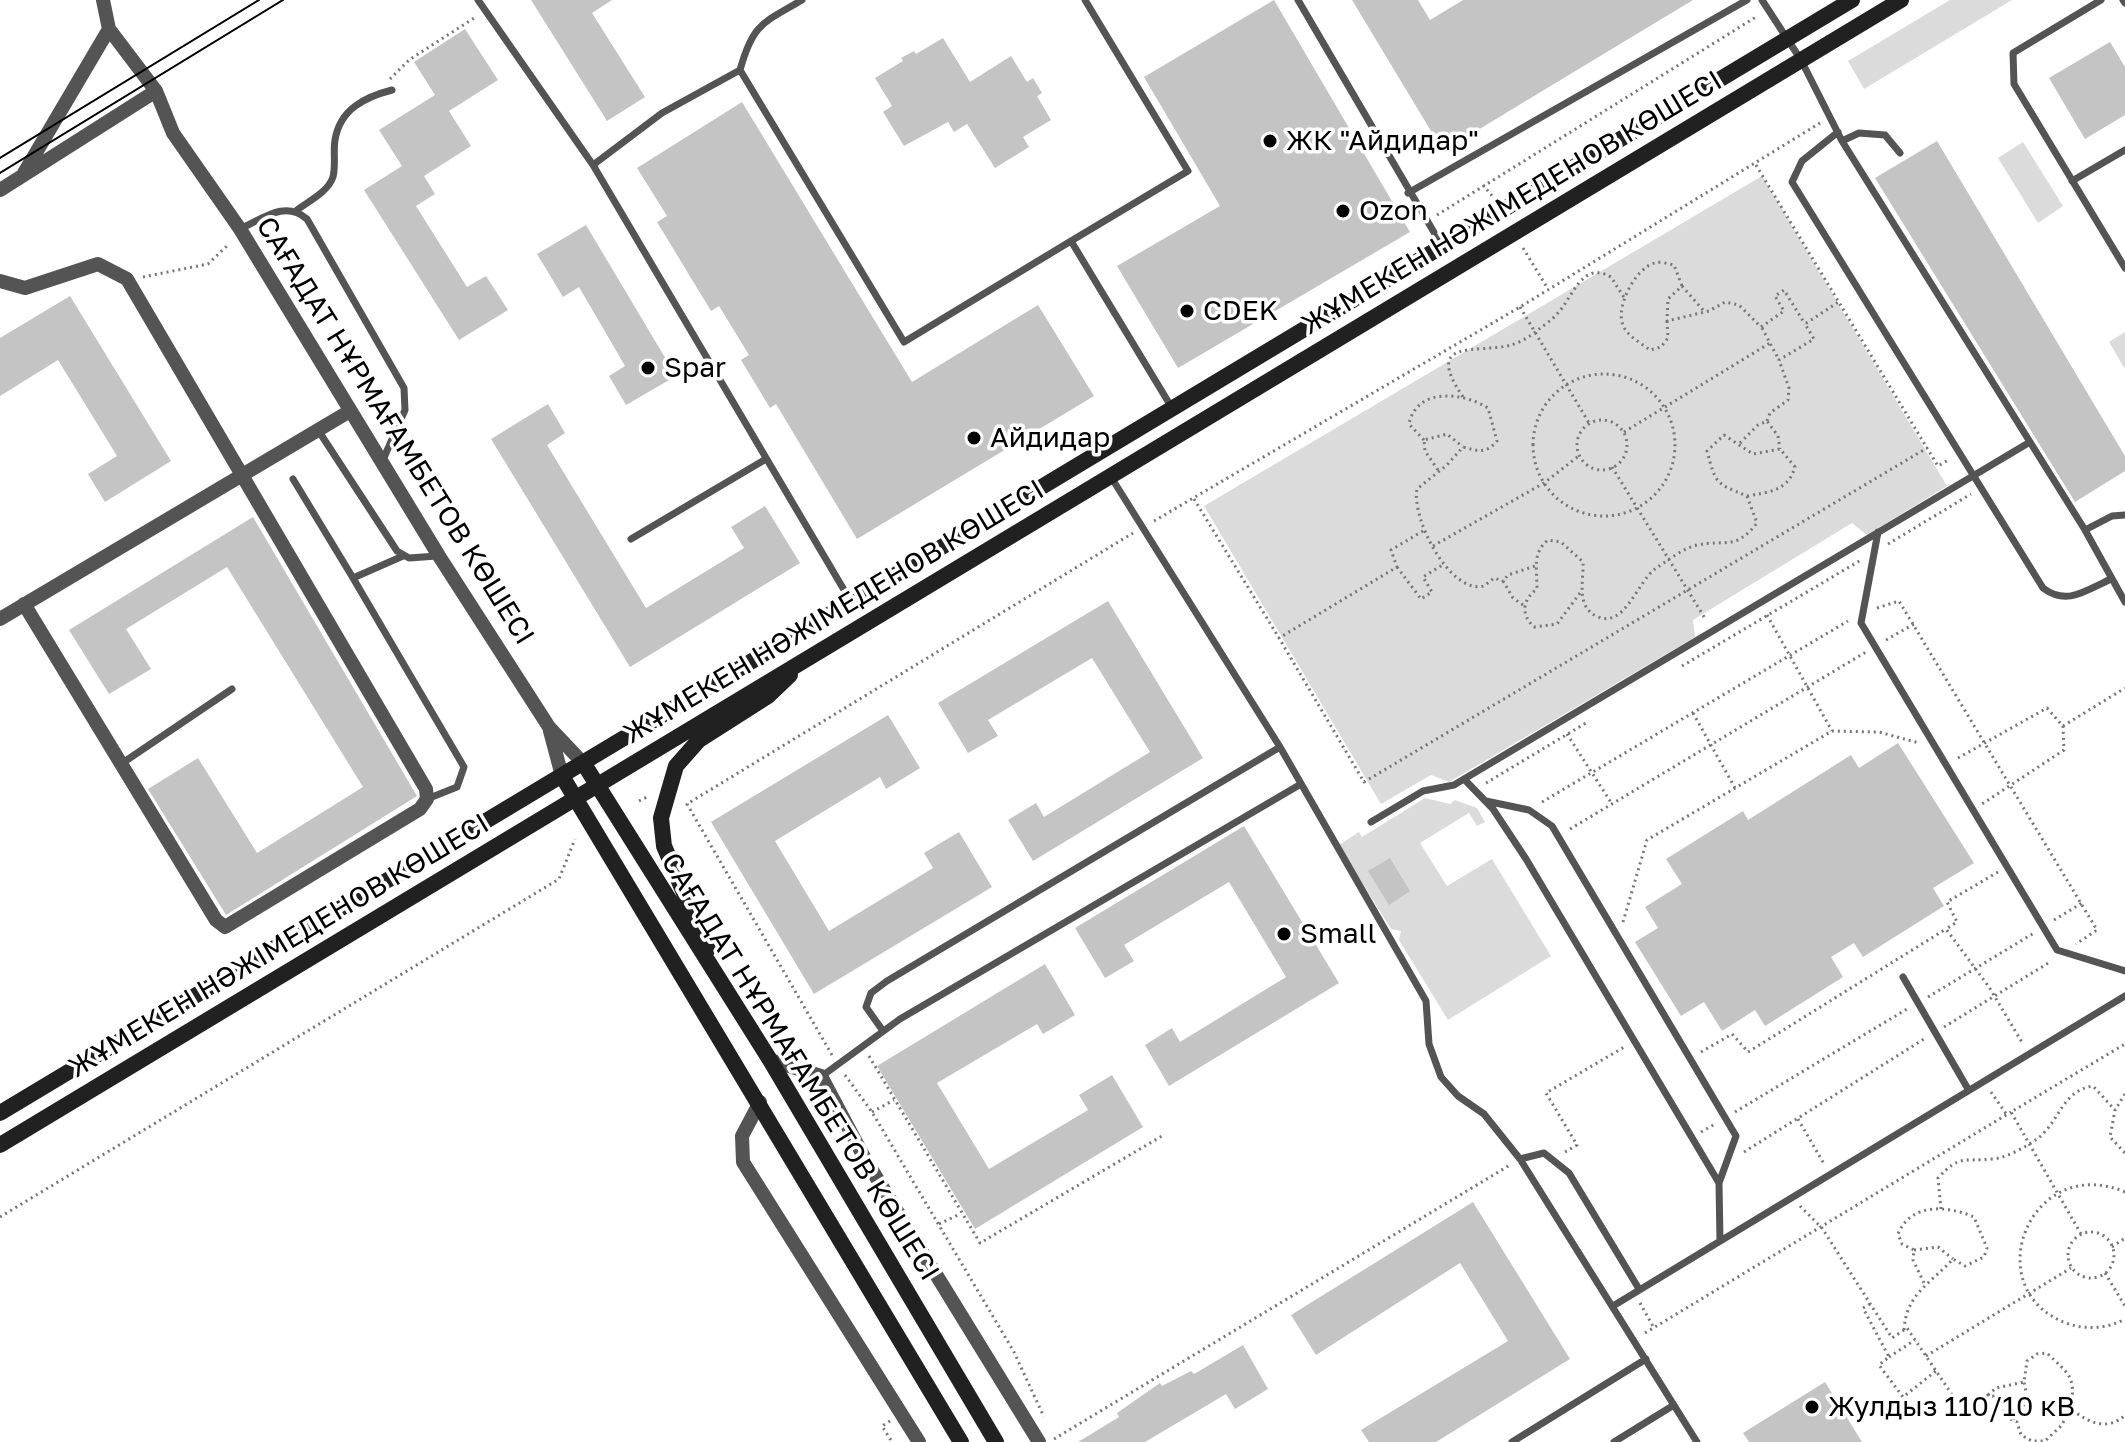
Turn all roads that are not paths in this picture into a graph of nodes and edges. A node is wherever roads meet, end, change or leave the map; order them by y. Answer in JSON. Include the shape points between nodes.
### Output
{"nodes":[{"id":1,"x":103,"y":0,"type":"edge"},
{"id":2,"x":478,"y":0,"type":"edge"},
{"id":3,"x":802,"y":0,"type":"edge"},
{"id":4,"x":1085,"y":0,"type":"edge"},
{"id":5,"x":1298,"y":0,"type":"edge"},
{"id":6,"x":1747,"y":0,"type":"edge"},
{"id":7,"x":1762,"y":0,"type":"edge"},
{"id":8,"x":1852,"y":0,"type":"edge"},
{"id":9,"x":1901,"y":0,"type":"edge"},
{"id":10,"x":2101,"y":0,"type":"edge"},
{"id":11,"x":109,"y":29,"type":"junction"},
{"id":12,"x":1788,"y":38,"type":"junction"},
{"id":13,"x":1801,"y":60,"type":"junction"},
{"id":14,"x":740,"y":70,"type":"junction"},
{"id":15,"x":392,"y":90,"type":"dead end"},
{"id":16,"x":156,"y":91,"type":"junction"},
{"id":17,"x":1838,"y":132,"type":"junction"},
{"id":18,"x":1842,"y":141,"type":"junction"},
{"id":19,"x":2125,"y":150,"type":"edge"},
{"id":20,"x":1900,"y":153,"type":"dead end"},
{"id":21,"x":593,"y":165,"type":"junction"},
{"id":22,"x":22,"y":176,"type":"junction"},
{"id":23,"x":2072,"y":181,"type":"junction"},
{"id":24,"x":0,"y":190,"type":"edge"},
{"id":25,"x":1408,"y":193,"type":"junction"},
{"id":26,"x":297,"y":210,"type":"junction"},
{"id":27,"x":240,"y":229,"type":"junction"},
{"id":28,"x":1071,"y":241,"type":"junction"},
{"id":29,"x":1442,"y":246,"type":"junction"},
{"id":30,"x":2125,"y":268,"type":"edge"},
{"id":31,"x":0,"y":281,"type":"edge"},
{"id":32,"x":1172,"y":408,"type":"junction"},
{"id":33,"x":350,"y":411,"type":"junction"},
{"id":34,"x":318,"y":430,"type":"junction"},
{"id":35,"x":2030,"y":442,"type":"junction"},
{"id":36,"x":766,"y":459,"type":"junction"},
{"id":37,"x":382,"y":463,"type":"junction"},
{"id":38,"x":242,"y":475,"type":"junction"},
{"id":39,"x":1973,"y":475,"type":"junction"},
{"id":40,"x":1110,"y":476,"type":"junction"},
{"id":41,"x":293,"y":479,"type":"dead end"},
{"id":42,"x":2125,"y":515,"type":"edge"},
{"id":43,"x":2085,"y":530,"type":"junction"},
{"id":44,"x":1878,"y":532,"type":"junction"},
{"id":45,"x":631,"y":539,"type":"dead end"},
{"id":46,"x":403,"y":556,"type":"junction"},
{"id":47,"x":439,"y":556,"type":"junction"},
{"id":48,"x":353,"y":578,"type":"junction"},
{"id":49,"x":2111,"y":579,"type":"junction"},
{"id":50,"x":851,"y":602,"type":"junction"},
{"id":51,"x":2125,"y":602,"type":"edge"},
{"id":52,"x":24,"y":604,"type":"junction"},
{"id":53,"x":0,"y":619,"type":"edge"},
{"id":54,"x":811,"y":654,"type":"junction"},
{"id":55,"x":232,"y":689,"type":"dead end"},
{"id":56,"x":549,"y":727,"type":"junction"},
{"id":57,"x":1280,"y":747,"type":"junction"},
{"id":58,"x":121,"y":764,"type":"junction"},
{"id":59,"x":584,"y":764,"type":"junction"},
{"id":60,"x":562,"y":776,"type":"junction"},
{"id":61,"x":1464,"y":779,"type":"junction"},
{"id":62,"x":1301,"y":784,"type":"junction"},
{"id":63,"x":597,"y":786,"type":"junction"},
{"id":64,"x":576,"y":796,"type":"junction"},
{"id":65,"x":427,"y":799,"type":"junction"},
{"id":66,"x":1484,"y":800,"type":"junction"},
{"id":67,"x":1371,"y":822,"type":"dead end"},
{"id":68,"x":2125,"y":971,"type":"edge"},
{"id":69,"x":1903,"y":977,"type":"dead end"},
{"id":70,"x":2125,"y":996,"type":"edge"},
{"id":71,"x":743,"y":1020,"type":"junction"},
{"id":72,"x":883,"y":1031,"type":"junction"},
{"id":73,"x":770,"y":1060,"type":"junction"},
{"id":74,"x":821,"y":1076,"type":"junction"},
{"id":75,"x":1968,"y":1089,"type":"junction"},
{"id":76,"x":760,"y":1102,"type":"junction"},
{"id":77,"x":0,"y":1113,"type":"edge"},
{"id":78,"x":0,"y":1145,"type":"edge"},
{"id":79,"x":1520,"y":1159,"type":"junction"},
{"id":80,"x":1719,"y":1183,"type":"junction"},
{"id":81,"x":1720,"y":1241,"type":"junction"},
{"id":82,"x":1636,"y":1291,"type":"junction"},
{"id":83,"x":1613,"y":1306,"type":"junction"},
{"id":84,"x":1646,"y":1359,"type":"junction"},
{"id":85,"x":1674,"y":1405,"type":"junction"},
{"id":86,"x":919,"y":1442,"type":"edge"},
{"id":87,"x":961,"y":1442,"type":"edge"},
{"id":88,"x":996,"y":1442,"type":"edge"},
{"id":89,"x":1039,"y":1442,"type":"edge"},
{"id":90,"x":1512,"y":1442,"type":"edge"},
{"id":91,"x":1614,"y":1442,"type":"edge"},
{"id":92,"x":1697,"y":1442,"type":"edge"}],
"edges":[{"from":1,"to":11,"type":"street"},
{"from":2,"to":21,"type":"lane"},
{"from":3,"to":14,"type":"lane","via":[[750,35]]},
{"from":4,"to":28,"type":"lane","via":[[1188,171]]},
{"from":5,"to":25,"type":"lane"},
{"from":6,"to":25,"type":"lane"},
{"from":7,"to":12,"type":"lane"},
{"from":8,"to":12,"type":"main road","name":"ЖҰМЕКЕН НӘЖІМЕДЕНОВ КӨШЕСІ"},
{"from":9,"to":13,"type":"main road","name":"ЖҰМЕКЕН НӘЖІМЕДЕНОВ КӨШЕСІ"},
{"from":10,"to":23,"type":"lane","via":[[2013,53],[2014,84]]},
{"from":11,"to":16,"type":"street","name":"САҒАДАТ НҰРМАҒАМБЕТОВ КӨШЕСІ"},
{"from":11,"to":22,"type":"street"},
{"from":12,"to":13,"type":"lane"},
{"from":12,"to":29,"type":"main road","name":"ЖҰМЕКЕН НӘЖІМЕДЕНОВ КӨШЕСІ"},
{"from":13,"to":17,"type":"lane"},
{"from":13,"to":40,"type":"main road","name":"ЖҰМЕКЕН НӘЖІМЕДЕНОВ КӨШЕСІ"},
{"from":14,"to":21,"type":"lane","via":[[662,113]]},
{"from":14,"to":28,"type":"lane","via":[[904,342]]},
{"from":15,"to":26,"type":"lane","via":[[354,105],[340,123],[333,177],[327,188]]},
{"from":16,"to":22,"type":"street"},
{"from":16,"to":27,"type":"street","name":"САҒАДАТ НҰРМАҒАМБЕТОВ КӨШЕСІ","via":[[173,133]]},
{"from":17,"to":18,"type":"lane"},
{"from":17,"to":39,"type":"lane","via":[[1802,161],[1792,182]]},
{"from":18,"to":20,"type":"lane","via":[[1859,133],[1885,135]]},
{"from":18,"to":35,"type":"lane"},
{"from":19,"to":23,"type":"lane"},
{"from":21,"to":36,"type":"lane"},
{"from":22,"to":24,"type":"street"},
{"from":23,"to":30,"type":"lane"},
{"from":25,"to":29,"type":"lane"},
{"from":26,"to":27,"type":"lane","via":[[285,208]]},
{"from":26,"to":37,"type":"lane","via":[[404,388],[405,410]]},
{"from":27,"to":33,"type":"street","name":"САҒАДАТ НҰРМАҒАМБЕТОВ КӨШЕСІ"},
{"from":28,"to":32,"type":"lane"},
{"from":29,"to":32,"type":"main road","name":"ЖҰМЕКЕН НӘЖІМЕДЕНОВ КӨШЕСІ"},
{"from":31,"to":38,"type":"street","via":[[25,288],[98,264],[127,279]]},
{"from":32,"to":50,"type":"main road","name":"ЖҰМЕКЕН НӘЖІМЕДЕНОВ КӨШЕСІ"},
{"from":33,"to":34,"type":"street"},
{"from":33,"to":37,"type":"street","name":"САҒАДАТ НҰРМАҒАМБЕТОВ КӨШЕСІ"},
{"from":34,"to":38,"type":"street"},
{"from":34,"to":46,"type":"lane"},
{"from":35,"to":39,"type":"lane"},
{"from":35,"to":43,"type":"lane"},
{"from":36,"to":45,"type":"lane"},
{"from":36,"to":50,"type":"lane"},
{"from":37,"to":47,"type":"street","name":"САҒАДАТ НҰРМАҒАМБЕТОВ КӨШЕСІ"},
{"from":38,"to":52,"type":"street"},
{"from":38,"to":65,"type":"street","via":[[426,789]]},
{"from":39,"to":44,"type":"lane"},
{"from":39,"to":49,"type":"lane","via":[[2043,588],[2057,598],[2072,598]]},
{"from":40,"to":54,"type":"main road","name":"ЖҰМЕКЕН НӘЖІМЕДЕНОВ КӨШЕСІ"},
{"from":40,"to":57,"type":"lane"},
{"from":41,"to":48,"type":"lane"},
{"from":42,"to":43,"type":"lane"},
{"from":43,"to":49,"type":"lane"},
{"from":44,"to":61,"type":"lane"},
{"from":44,"to":68,"type":"lane","via":[[1861,623],[2057,950]]},
{"from":46,"to":47,"type":"lane"},
{"from":46,"to":48,"type":"lane"},
{"from":47,"to":56,"type":"street","name":"САҒАДАТ НҰРМАҒАМБЕТОВ КӨШЕСІ"},
{"from":48,"to":65,"type":"lane","via":[[464,767],[457,787]]},
{"from":49,"to":51,"type":"lane"},
{"from":50,"to":59,"type":"main road","name":"ЖҰМЕКЕН НӘЖІМЕДЕНОВ КӨШЕСІ"},
{"from":52,"to":53,"type":"street"},
{"from":52,"to":58,"type":"street"},
{"from":54,"to":63,"type":"main road","name":"ЖҰМЕКЕН НӘЖІМЕДЕНОВ КӨШЕСІ"},
{"from":54,"to":71,"type":"main road","via":[[768,696],[699,740],[676,766],[661,818],[664,846]]},
{"from":55,"to":58,"type":"lane"},
{"from":56,"to":59,"type":"street","name":"САҒАДАТ НҰРМАҒАМБЕТОВ КӨШЕСІ"},
{"from":56,"to":60,"type":"street","name":"САҒАДАТ НҰРМАҒАМБЕТОВ КӨШЕСІ"},
{"from":57,"to":62,"type":"lane"},
{"from":57,"to":72,"type":"lane","via":[[887,981],[871,993],[866,1007]]},
{"from":58,"to":65,"type":"street","via":[[225,927],[420,809]]},
{"from":59,"to":60,"type":"main road","name":"ЖҰМЕКЕН НӘЖІМЕДЕНОВ КӨШЕСІ"},
{"from":59,"to":63,"type":"main road","name":"САҒАДАТ НҰРМАҒАМБЕТОВ КӨШЕСІ"},
{"from":60,"to":64,"type":"main road","name":"САҒАДАТ НҰРМАҒАМБЕТОВ КӨШЕСІ"},
{"from":60,"to":77,"type":"main road","name":"ЖҰМЕКЕН НӘЖІМЕДЕНОВ КӨШЕСІ"},
{"from":61,"to":66,"type":"lane"},
{"from":61,"to":67,"type":"lane","via":[[1423,791]]},
{"from":62,"to":72,"type":"lane"},
{"from":62,"to":79,"type":"lane","via":[[1426,1001],[1429,1044],[1441,1077],[1484,1114]]},
{"from":63,"to":64,"type":"main road","name":"ЖҰМЕКЕН НӘЖІМЕДЕНОВ КӨШЕСІ"},
{"from":63,"to":71,"type":"main road","name":"САҒАДАТ НҰРМАҒАМБЕТОВ КӨШЕСІ"},
{"from":64,"to":76,"type":"main road","name":"САҒАДАТ НҰРМАҒАМБЕТОВ КӨШЕСІ"},
{"from":64,"to":78,"type":"main road","name":"ЖҰМЕКЕН НӘЖІМЕДЕНОВ КӨШЕСІ"},
{"from":66,"to":80,"type":"lane","via":[[1526,859]]},
{"from":66,"to":80,"type":"lane","via":[[1529,810],[1552,826],[1736,1136]]},
{"from":69,"to":75,"type":"lane"},
{"from":70,"to":75,"type":"lane"},
{"from":71,"to":73,"type":"main road","name":"САҒАДАТ НҰРМАҒАМБЕТОВ КӨШЕСІ"},
{"from":72,"to":74,"type":"lane"},
{"from":73,"to":74,"type":"street"},
{"from":73,"to":88,"type":"main road","name":"САҒАДАТ НҰРМАҒАМБЕТОВ КӨШЕСІ"},
{"from":74,"to":89,"type":"street","via":[[865,1159]]},
{"from":75,"to":81,"type":"lane"},
{"from":76,"to":86,"type":"street","via":[[742,1136],[743,1162]]},
{"from":76,"to":87,"type":"main road","name":"САҒАДАТ НҰРМАҒАМБЕТОВ КӨШЕСІ"},
{"from":79,"to":82,"type":"lane","via":[[1544,1153],[1569,1173]]},
{"from":79,"to":83,"type":"lane"},
{"from":80,"to":81,"type":"lane"},
{"from":81,"to":82,"type":"lane"},
{"from":82,"to":83,"type":"lane"},
{"from":83,"to":84,"type":"lane"},
{"from":84,"to":85,"type":"lane"},
{"from":84,"to":90,"type":"lane"},
{"from":85,"to":91,"type":"lane"},
{"from":85,"to":92,"type":"lane"}]}
